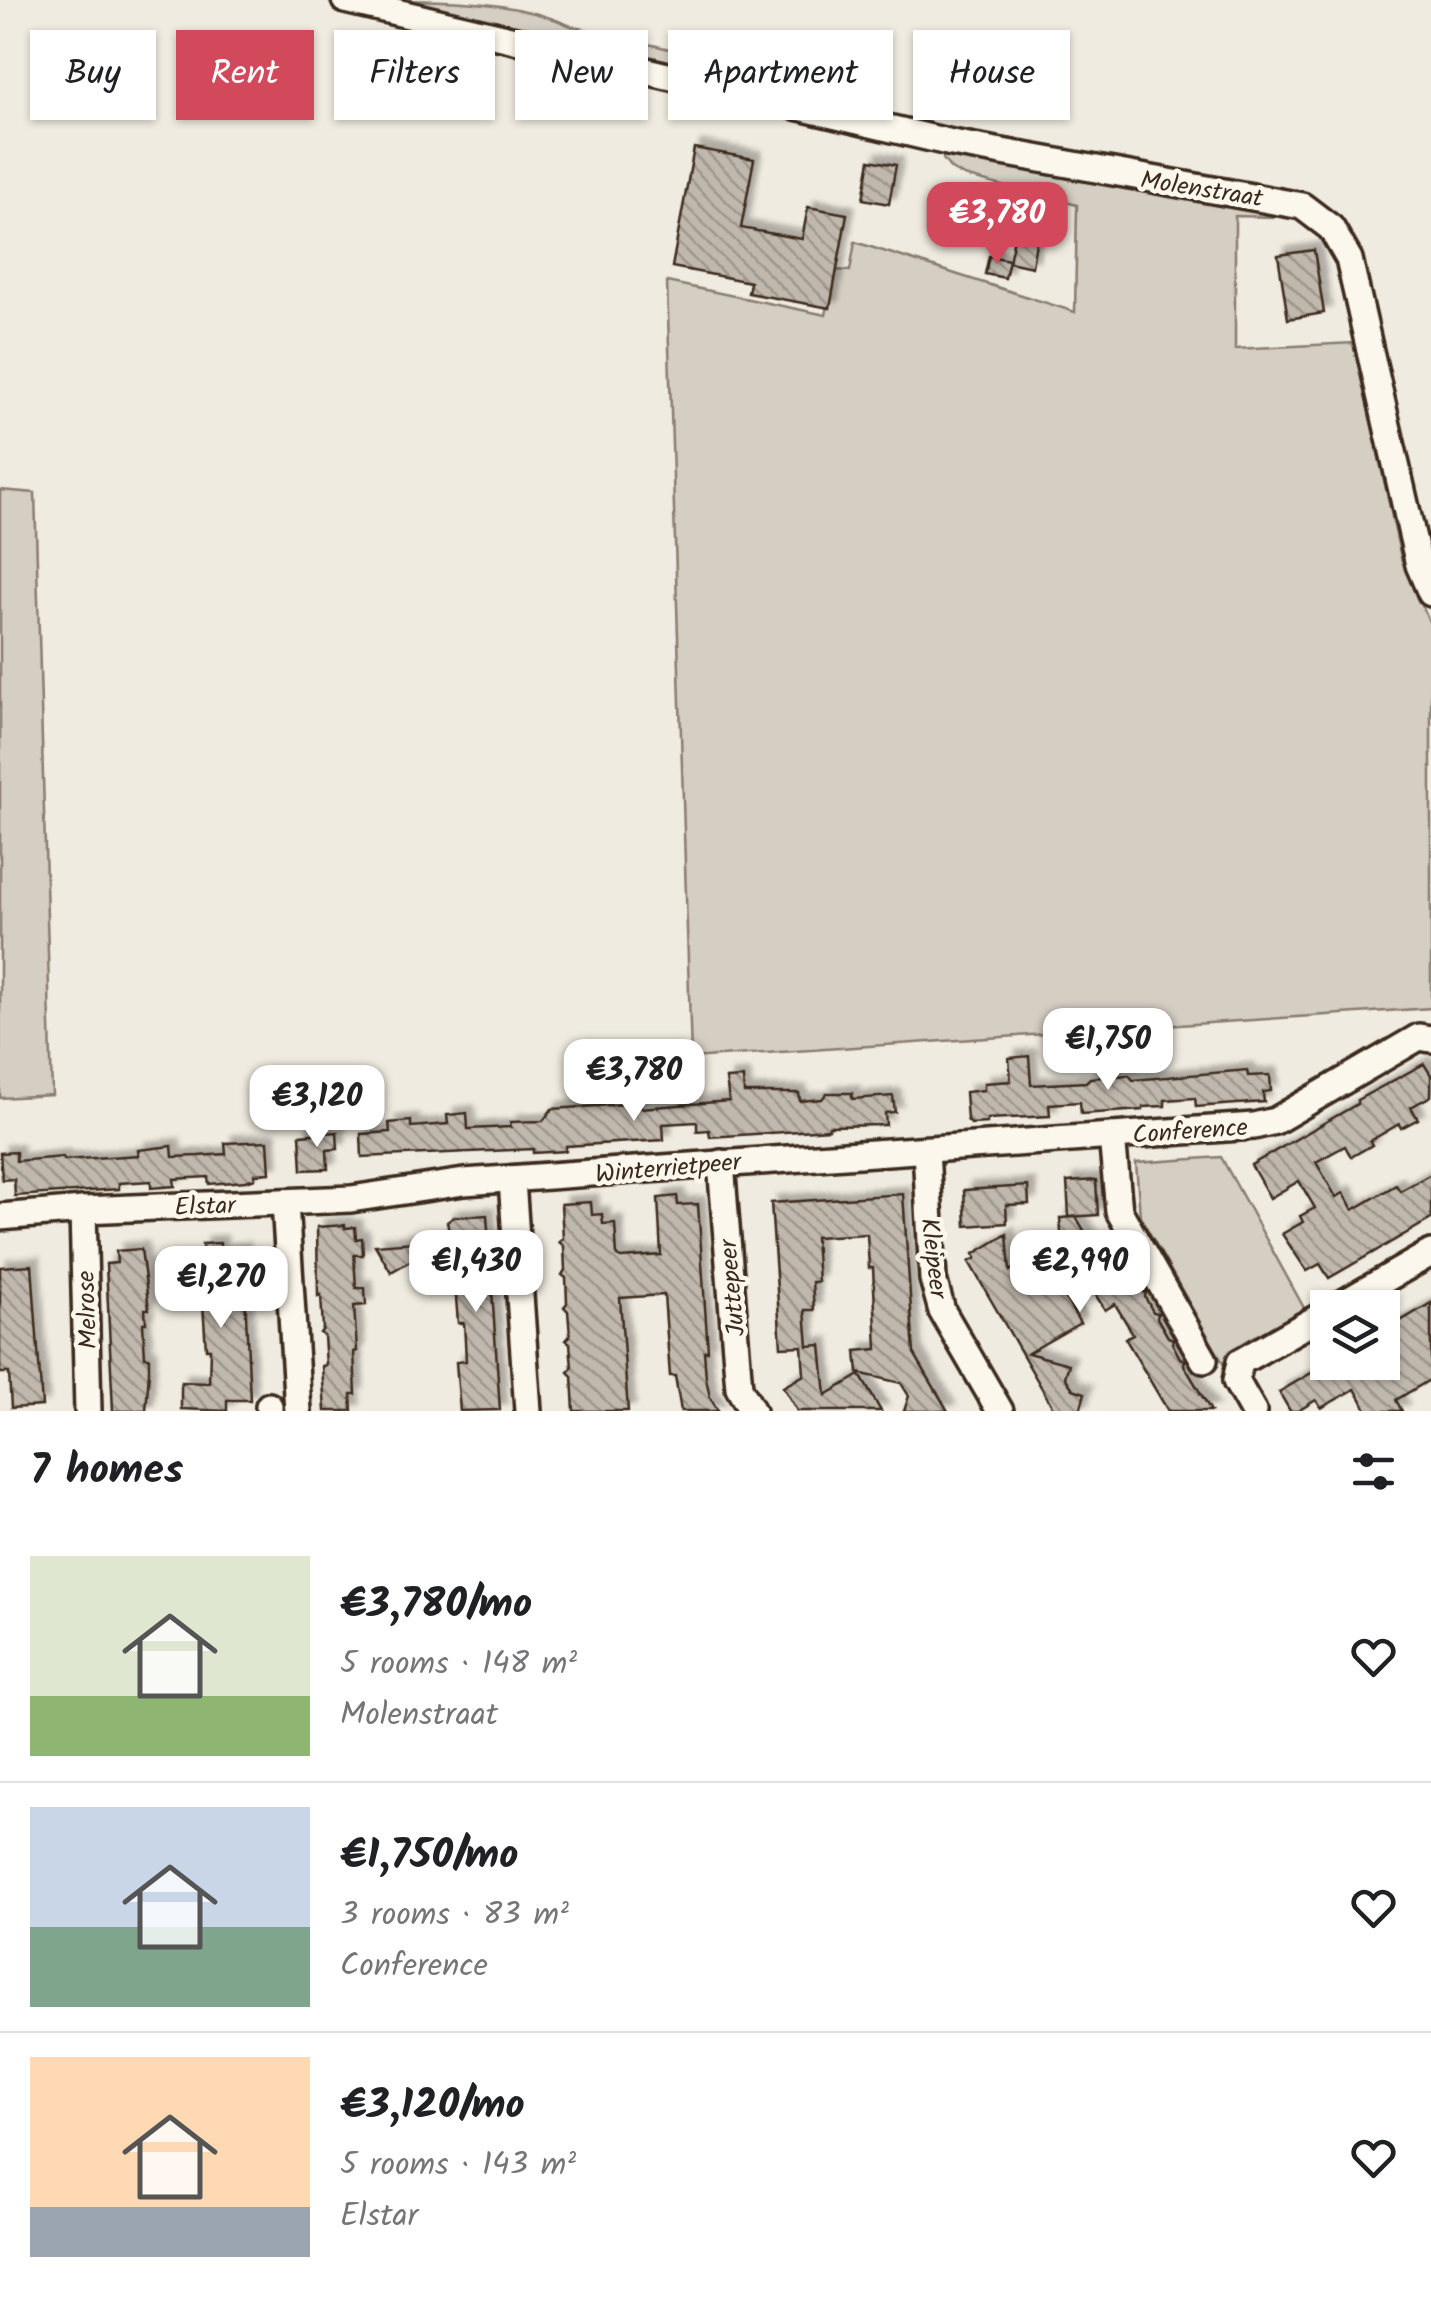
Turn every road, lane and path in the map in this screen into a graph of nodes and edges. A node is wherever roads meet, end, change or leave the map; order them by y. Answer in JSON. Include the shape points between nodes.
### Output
{"nodes":[{"id":1,"x":346,"y":0,"type":"edge"},
{"id":2,"x":1431,"y":593,"type":"edge"},
{"id":3,"x":1431,"y":1039,"type":"edge"},
{"id":4,"x":1112,"y":1136,"type":"junction"},
{"id":5,"x":926,"y":1150,"type":"junction"},
{"id":6,"x":720,"y":1162,"type":"junction"},
{"id":7,"x":512,"y":1180,"type":"junction"},
{"id":8,"x":410,"y":1188,"type":"joint"},
{"id":9,"x":285,"y":1202,"type":"junction"},
{"id":10,"x":82,"y":1210,"type":"junction"},
{"id":11,"x":0,"y":1217,"type":"edge"},
{"id":12,"x":1431,"y":1253,"type":"edge"},
{"id":13,"x":1367,"y":1290,"type":"edge"},
{"id":14,"x":1310,"y":1322,"type":"edge"},
{"id":15,"x":1204,"y":1360,"type":"dead end"},
{"id":16,"x":88,"y":1411,"type":"edge"},
{"id":17,"x":298,"y":1411,"type":"edge"},
{"id":18,"x":528,"y":1411,"type":"edge"},
{"id":19,"x":752,"y":1411,"type":"edge"},
{"id":20,"x":1000,"y":1411,"type":"edge"},
{"id":21,"x":1253,"y":1411,"type":"edge"}],
"edges":[{"from":1,"to":2,"type":"street","name":"Molenstraat","via":[[952,144],[1302,206],[1331,228],[1349,259]]},
{"from":3,"to":4,"type":"street","name":"Conference","via":[[1419,1037],[1275,1121]]},
{"from":4,"to":5,"type":"street","name":"Conference"},
{"from":4,"to":15,"type":"street","via":[[1119,1211]]},
{"from":5,"to":6,"type":"street","name":"Winterrietpeer"},
{"from":5,"to":20,"type":"street","name":"Kleipeer","via":[[942,1311]]},
{"from":6,"to":7,"type":"street","name":"Winterrietpeer"},
{"from":6,"to":19,"type":"street","name":"Juttepeer","via":[[739,1388]]},
{"from":7,"to":8,"type":"street","name":"Winterrietpeer"},
{"from":7,"to":18,"type":"street"},
{"from":8,"to":9,"type":"street","name":"Elstar"},
{"from":9,"to":10,"type":"street","name":"Elstar"},
{"from":9,"to":17,"type":"street"},
{"from":10,"to":11,"type":"street","name":"Elstar"},
{"from":10,"to":16,"type":"street","name":"Melrose"},
{"from":12,"to":13,"type":"street"},
{"from":14,"to":21,"type":"street","via":[[1240,1362],[1236,1382]]}]}
